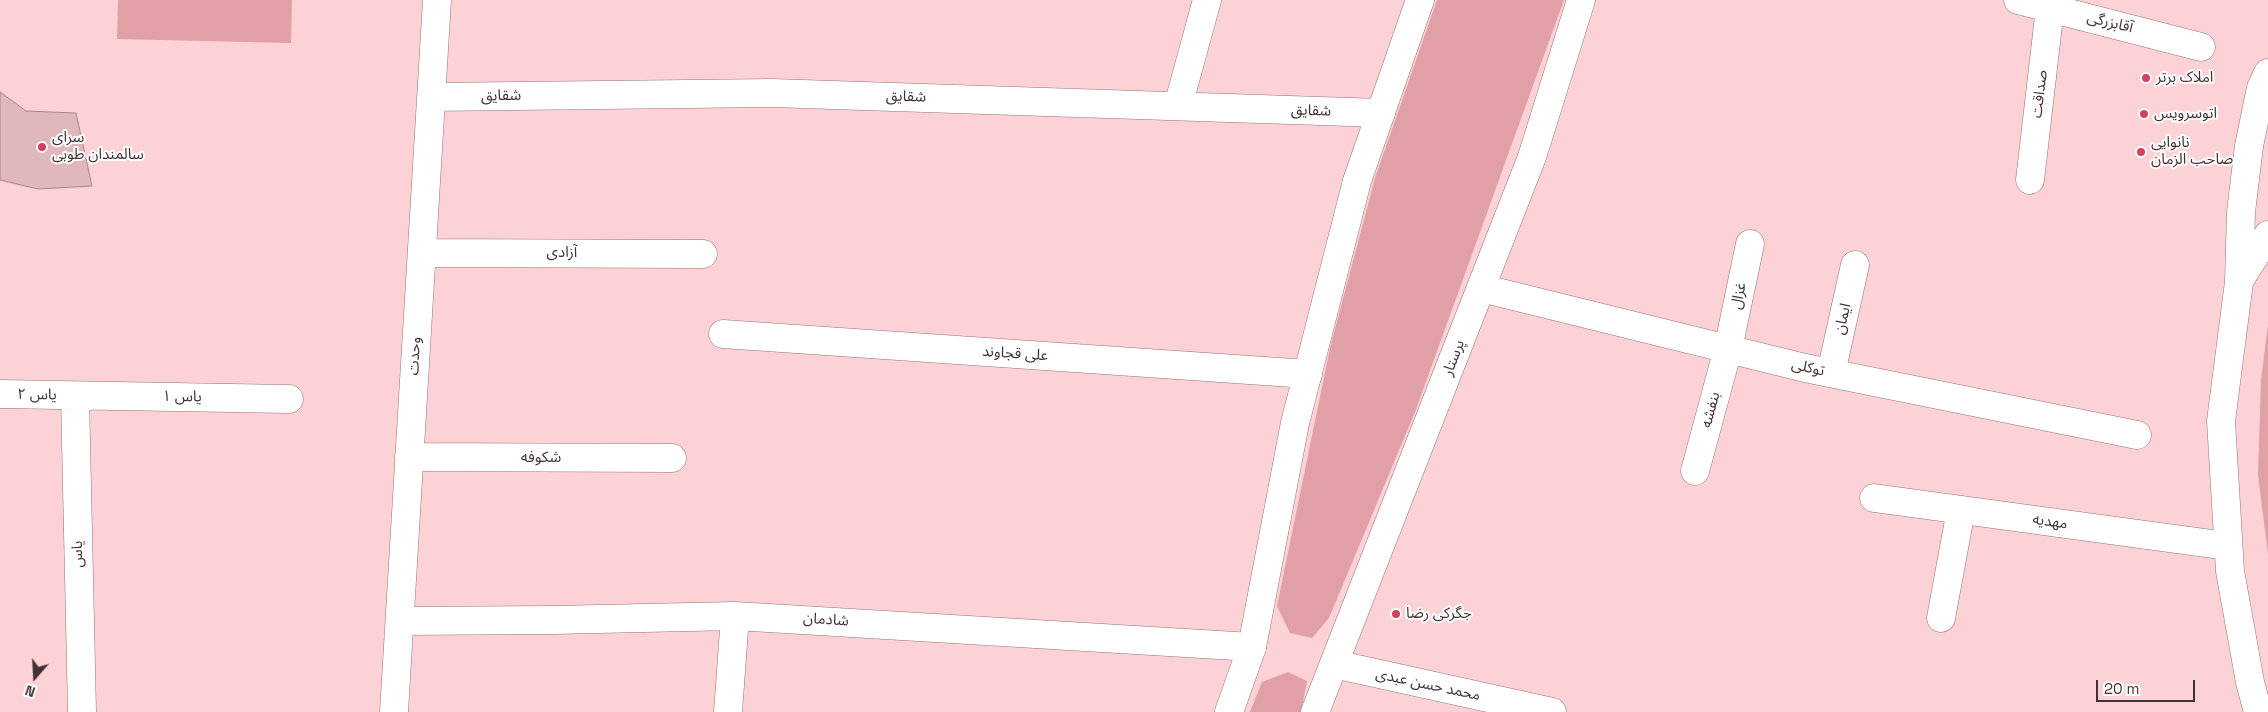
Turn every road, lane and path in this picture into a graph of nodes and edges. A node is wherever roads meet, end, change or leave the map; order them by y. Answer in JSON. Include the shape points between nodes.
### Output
{"nodes":[{"id":1,"x":436,"y":0,"type":"edge"},
{"id":2,"x":1207,"y":0,"type":"edge"},
{"id":3,"x":1420,"y":0,"type":"edge"},
{"id":4,"x":1581,"y":0,"type":"edge"},
{"id":5,"x":2018,"y":0,"type":"edge"},
{"id":6,"x":2050,"y":8,"type":"junction"},
{"id":7,"x":2201,"y":47,"type":"dead end"},
{"id":8,"x":2268,"y":73,"type":"edge"},
{"id":9,"x":431,"y":97,"type":"junction"},
{"id":10,"x":1178,"y":106,"type":"junction"},
{"id":11,"x":1381,"y":113,"type":"junction"},
{"id":12,"x":2030,"y":180,"type":"dead end"},
{"id":13,"x":2268,"y":235,"type":"edge"},
{"id":14,"x":1750,"y":244,"type":"dead end"},
{"id":15,"x":422,"y":253,"type":"junction"},
{"id":16,"x":703,"y":254,"type":"dead end"},
{"id":17,"x":1855,"y":265,"type":"dead end"},
{"id":18,"x":2239,"y":282,"type":"junction"},
{"id":19,"x":1481,"y":288,"type":"junction"},
{"id":20,"x":723,"y":334,"type":"dead end"},
{"id":21,"x":1728,"y":348,"type":"junction"},
{"id":22,"x":1831,"y":373,"type":"junction"},
{"id":23,"x":1308,"y":374,"type":"junction"},
{"id":24,"x":0,"y":394,"type":"edge"},
{"id":25,"x":75,"y":396,"type":"junction"},
{"id":26,"x":289,"y":399,"type":"dead end"},
{"id":27,"x":2137,"y":435,"type":"dead end"},
{"id":28,"x":409,"y":457,"type":"junction"},
{"id":29,"x":672,"y":458,"type":"dead end"},
{"id":30,"x":1694,"y":471,"type":"dead end"},
{"id":31,"x":1874,"y":498,"type":"dead end"},
{"id":32,"x":1961,"y":510,"type":"junction"},
{"id":33,"x":2227,"y":546,"type":"junction"},
{"id":34,"x":736,"y":616,"type":"junction"},
{"id":35,"x":1941,"y":618,"type":"dead end"},
{"id":36,"x":400,"y":621,"type":"junction"},
{"id":37,"x":1252,"y":647,"type":"junction"},
{"id":38,"x":1334,"y":664,"type":"junction"},
{"id":39,"x":82,"y":712,"type":"edge"},
{"id":40,"x":394,"y":712,"type":"edge"},
{"id":41,"x":728,"y":712,"type":"edge"},
{"id":42,"x":1229,"y":712,"type":"edge"},
{"id":43,"x":1315,"y":712,"type":"edge"},
{"id":44,"x":1552,"y":712,"type":"edge"},
{"id":45,"x":2258,"y":712,"type":"edge"}],
"edges":[{"from":1,"to":9,"type":"street","name":"وحدت"},
{"from":2,"to":10,"type":"street"},
{"from":3,"to":11,"type":"street"},
{"from":4,"to":19,"type":"street","name":"پرستار","via":[[1532,158]]},
{"from":5,"to":6,"type":"street","name":"آقابزرگی"},
{"from":6,"to":7,"type":"street","name":"آقابزرگی"},
{"from":6,"to":12,"type":"street","name":"صداقت"},
{"from":8,"to":18,"type":"street","via":[[2261,88],[2249,146],[2241,212]]},
{"from":9,"to":10,"type":"street","name":"شقایق","via":[[772,92]]},
{"from":9,"to":15,"type":"street","name":"وحدت"},
{"from":10,"to":11,"type":"street","name":"شقایق"},
{"from":11,"to":23,"type":"street","via":[[1357,181]]},
{"from":13,"to":18,"type":"street"},
{"from":14,"to":21,"type":"street","name":"غزال"},
{"from":15,"to":16,"type":"street","name":"آزادی"},
{"from":15,"to":28,"type":"street","name":"وحدت"},
{"from":17,"to":22,"type":"street","name":"ایمان"},
{"from":18,"to":33,"type":"street","via":[[2221,422]]},
{"from":19,"to":21,"type":"street","name":"توکلی"},
{"from":19,"to":38,"type":"street","name":"پرستار"},
{"from":20,"to":23,"type":"street","name":"علی قجاوند"},
{"from":21,"to":22,"type":"street","name":"توکلی"},
{"from":21,"to":30,"type":"street","name":"بنفشه"},
{"from":22,"to":27,"type":"street","name":"توکلی"},
{"from":23,"to":37,"type":"street","via":[[1295,423]]},
{"from":24,"to":25,"type":"street","name":"یاس ۲"},
{"from":25,"to":26,"type":"street","name":"یاس ۱"},
{"from":25,"to":39,"type":"street","name":"یاس"},
{"from":28,"to":29,"type":"street","name":"شکوفه"},
{"from":28,"to":36,"type":"street","name":"وحدت"},
{"from":31,"to":32,"type":"street","name":"مهدیه"},
{"from":32,"to":33,"type":"street","name":"مهدیه"},
{"from":32,"to":35,"type":"street"},
{"from":33,"to":45,"type":"street"},
{"from":34,"to":36,"type":"street","name":"شادمان"},
{"from":34,"to":37,"type":"street","name":"شادمان"},
{"from":34,"to":41,"type":"street"},
{"from":36,"to":40,"type":"street","name":"وحدت"},
{"from":37,"to":42,"type":"street"},
{"from":38,"to":43,"type":"street","name":"پرستار"},
{"from":38,"to":44,"type":"street","name":"محمد حسن عبدی"}]}
